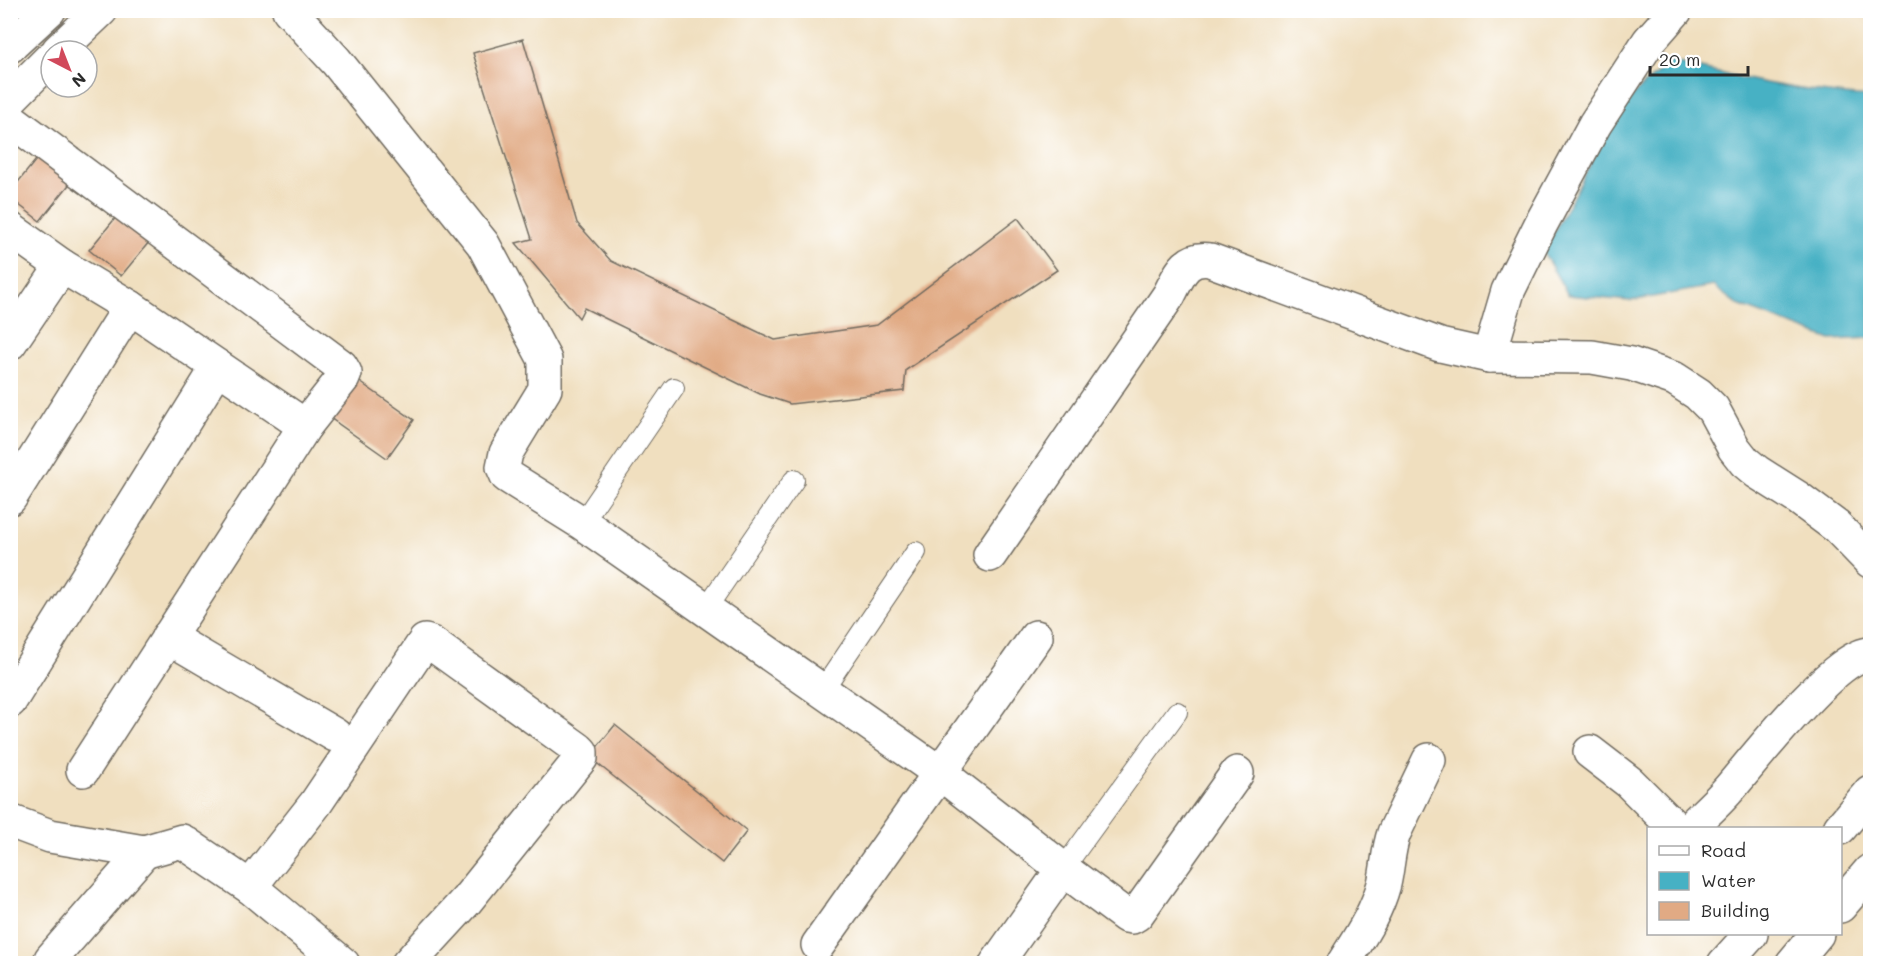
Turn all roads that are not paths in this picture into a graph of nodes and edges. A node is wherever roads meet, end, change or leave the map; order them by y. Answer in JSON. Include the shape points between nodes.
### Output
{"nodes":[{"id":1,"x":49,"y":10,"type":"edge"},
{"id":2,"x":101,"y":10,"type":"edge"},
{"id":3,"x":289,"y":10,"type":"edge"},
{"id":4,"x":1676,"y":10,"type":"edge"},
{"id":5,"x":71,"y":39,"type":"edge"},
{"id":6,"x":10,"y":46,"type":"edge"},
{"id":7,"x":39,"y":70,"type":"edge"},
{"id":8,"x":10,"y":99,"type":"edge"},
{"id":9,"x":10,"y":119,"type":"edge"},
{"id":10,"x":10,"y":229,"type":"edge"},
{"id":11,"x":62,"y":266,"type":"junction"},
{"id":12,"x":130,"y":307,"type":"junction"},
{"id":13,"x":10,"y":343,"type":"edge"},
{"id":14,"x":1489,"y":356,"type":"junction"},
{"id":15,"x":218,"y":367,"type":"junction"},
{"id":16,"x":674,"y":388,"type":"dead end"},
{"id":17,"x":305,"y":426,"type":"junction"},
{"id":18,"x":794,"y":480,"type":"dead end"},
{"id":19,"x":10,"y":498,"type":"edge"},
{"id":20,"x":582,"y":523,"type":"junction"},
{"id":21,"x":916,"y":552,"type":"dead end"},
{"id":22,"x":990,"y":555,"type":"dead end"},
{"id":23,"x":1870,"y":561,"type":"edge"},
{"id":24,"x":705,"y":610,"type":"junction"},
{"id":25,"x":168,"y":637,"type":"junction"},
{"id":26,"x":1036,"y":637,"type":"dead end"},
{"id":27,"x":1870,"y":654,"type":"edge"},
{"id":28,"x":822,"y":691,"type":"junction"},
{"id":29,"x":10,"y":700,"type":"edge"},
{"id":30,"x":1177,"y":712,"type":"dead end"},
{"id":31,"x":335,"y":735,"type":"dead end"},
{"id":32,"x":1590,"y":752,"type":"dead end"},
{"id":33,"x":1430,"y":760,"type":"dead end"},
{"id":34,"x":83,"y":770,"type":"dead end"},
{"id":35,"x":940,"y":773,"type":"junction"},
{"id":36,"x":1237,"y":773,"type":"dead end"},
{"id":37,"x":1870,"y":792,"type":"edge"},
{"id":38,"x":10,"y":820,"type":"edge"},
{"id":39,"x":1674,"y":827,"type":"edge"},
{"id":40,"x":1691,"y":827,"type":"edge"},
{"id":41,"x":1841,"y":827,"type":"edge"},
{"id":42,"x":144,"y":852,"type":"junction"},
{"id":43,"x":1063,"y":869,"type":"junction"},
{"id":44,"x":1870,"y":871,"type":"edge"},
{"id":45,"x":250,"y":887,"type":"junction"},
{"id":46,"x":1842,"y":904,"type":"edge"},
{"id":47,"x":1815,"y":935,"type":"edge"},
{"id":48,"x":818,"y":945,"type":"dead end"},
{"id":49,"x":51,"y":959,"type":"dead end"},
{"id":50,"x":343,"y":963,"type":"edge"},
{"id":51,"x":408,"y":963,"type":"edge"},
{"id":52,"x":996,"y":963,"type":"edge"},
{"id":53,"x":1343,"y":963,"type":"edge"},
{"id":54,"x":1792,"y":963,"type":"edge"}],
"edges":[{"from":1,"to":6,"type":"street"},
{"from":2,"to":5,"type":"street"},
{"from":3,"to":20,"type":"street","via":[[336,61],[483,244],[545,360],[545,389],[506,453],[503,467],[507,476]]},
{"from":4,"to":14,"type":"street","via":[[1649,41],[1595,124],[1508,291]]},
{"from":7,"to":8,"type":"street"},
{"from":9,"to":17,"type":"street","via":[[341,366],[343,378]]},
{"from":10,"to":11,"type":"street"},
{"from":11,"to":12,"type":"street"},
{"from":11,"to":13,"type":"street"},
{"from":12,"to":15,"type":"street"},
{"from":12,"to":19,"type":"street"},
{"from":14,"to":22,"type":"street","via":[[1440,345],[1199,258],[1181,272]]},
{"from":14,"to":23,"type":"street","via":[[1592,357],[1631,364],[1675,379],[1713,409],[1745,462],[1837,527]]},
{"from":15,"to":17,"type":"street"},
{"from":15,"to":29,"type":"street"},
{"from":16,"to":20,"type":"lane"},
{"from":17,"to":25,"type":"street"},
{"from":18,"to":24,"type":"lane"},
{"from":20,"to":24,"type":"street"},
{"from":21,"to":28,"type":"lane"},
{"from":24,"to":28,"type":"street"},
{"from":25,"to":31,"type":"street"},
{"from":25,"to":34,"type":"street"},
{"from":26,"to":35,"type":"street"},
{"from":27,"to":40,"type":"street","via":[[1857,657],[1811,695]]},
{"from":28,"to":35,"type":"street"},
{"from":30,"to":43,"type":"lane"},
{"from":32,"to":39,"type":"street","via":[[1629,782]]},
{"from":33,"to":53,"type":"street","via":[[1394,833],[1383,888],[1370,922]]},
{"from":35,"to":43,"type":"street"},
{"from":35,"to":48,"type":"street"},
{"from":36,"to":43,"type":"street","via":[[1137,914],[1126,916]]},
{"from":37,"to":41,"type":"street"},
{"from":38,"to":42,"type":"street","via":[[50,836]]},
{"from":42,"to":45,"type":"street","via":[[182,841]]},
{"from":42,"to":49,"type":"street"},
{"from":43,"to":52,"type":"street"},
{"from":44,"to":46,"type":"street"},
{"from":45,"to":50,"type":"street"},
{"from":45,"to":51,"type":"street","via":[[316,803],[421,645],[425,641],[431,643],[578,749],[581,758],[466,901]]},
{"from":47,"to":54,"type":"street"}]}
